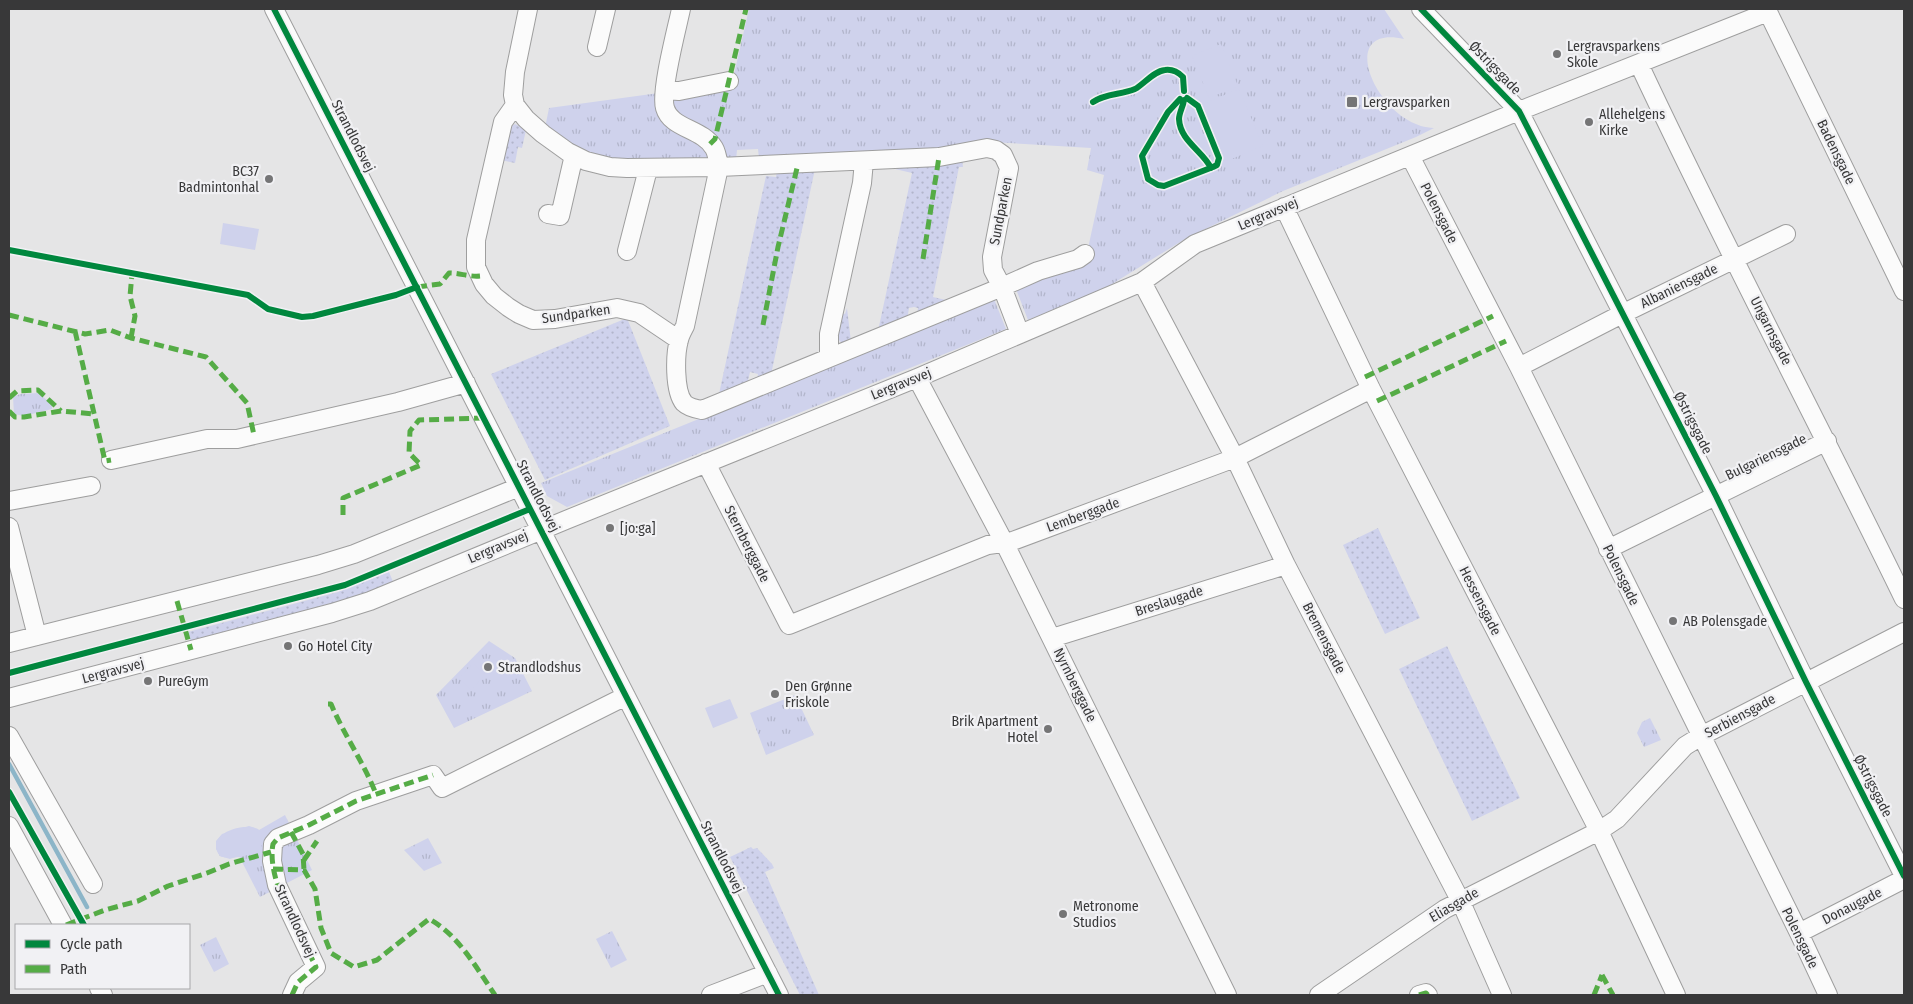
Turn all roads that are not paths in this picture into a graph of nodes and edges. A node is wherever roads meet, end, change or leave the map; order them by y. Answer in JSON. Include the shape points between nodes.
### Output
{"nodes":[{"id":1,"x":274,"y":9,"type":"edge"},
{"id":2,"x":528,"y":9,"type":"edge"},
{"id":3,"x":606,"y":9,"type":"edge"},
{"id":4,"x":681,"y":9,"type":"edge"},
{"id":5,"x":1421,"y":9,"type":"edge"},
{"id":6,"x":1768,"y":11,"type":"edge"},
{"id":7,"x":597,"y":47,"type":"dead end"},
{"id":8,"x":1639,"y":64,"type":"junction"},
{"id":9,"x":729,"y":81,"type":"dead end"},
{"id":10,"x":665,"y":90,"type":"junction"},
{"id":11,"x":515,"y":105,"type":"junction"},
{"id":12,"x":1519,"y":111,"type":"junction"},
{"id":13,"x":574,"y":155,"type":"junction"},
{"id":14,"x":1410,"y":156,"type":"junction"},
{"id":15,"x":864,"y":161,"type":"junction"},
{"id":16,"x":719,"y":167,"type":"junction"},
{"id":17,"x":648,"y":169,"type":"junction"},
{"id":18,"x":1284,"y":207,"type":"junction"},
{"id":19,"x":548,"y":214,"type":"dead end"},
{"id":20,"x":1786,"y":234,"type":"dead end"},
{"id":21,"x":627,"y":251,"type":"dead end"},
{"id":22,"x":1085,"y":254,"type":"dead end"},
{"id":23,"x":1735,"y":260,"type":"junction"},
{"id":24,"x":1142,"y":282,"type":"junction"},
{"id":25,"x":1002,"y":287,"type":"junction"},
{"id":26,"x":1904,"y":292,"type":"edge"},
{"id":27,"x":1622,"y":314,"type":"junction"},
{"id":28,"x":1020,"y":334,"type":"junction"},
{"id":29,"x":679,"y":340,"type":"junction"},
{"id":30,"x":829,"y":358,"type":"junction"},
{"id":31,"x":1520,"y":367,"type":"junction"},
{"id":32,"x":916,"y":378,"type":"junction"},
{"id":33,"x":466,"y":383,"type":"junction"},
{"id":34,"x":1370,"y":389,"type":"junction"},
{"id":35,"x":1827,"y":441,"type":"junction"},
{"id":36,"x":1235,"y":458,"type":"junction"},
{"id":37,"x":110,"y":460,"type":"dead end"},
{"id":38,"x":706,"y":463,"type":"junction"},
{"id":39,"x":90,"y":486,"type":"dead end"},
{"id":40,"x":519,"y":487,"type":"junction"},
{"id":41,"x":1716,"y":496,"type":"junction"},
{"id":42,"x":9,"y":501,"type":"edge"},
{"id":43,"x":9,"y":527,"type":"edge"},
{"id":44,"x":541,"y":530,"type":"junction"},
{"id":45,"x":1005,"y":544,"type":"junction"},
{"id":46,"x":1608,"y":549,"type":"junction"},
{"id":47,"x":1286,"y":565,"type":"junction"},
{"id":48,"x":1904,"y":599,"type":"edge"},
{"id":49,"x":788,"y":626,"type":"joint"},
{"id":50,"x":1904,"y":632,"type":"edge"},
{"id":51,"x":37,"y":636,"type":"junction"},
{"id":52,"x":1052,"y":638,"type":"junction"},
{"id":53,"x":9,"y":643,"type":"edge"},
{"id":54,"x":1806,"y":682,"type":"junction"},
{"id":55,"x":626,"y":696,"type":"junction"},
{"id":56,"x":9,"y":698,"type":"edge"},
{"id":57,"x":9,"y":736,"type":"edge"},
{"id":58,"x":1701,"y":736,"type":"junction"},
{"id":59,"x":9,"y":826,"type":"edge"},
{"id":60,"x":1599,"y":831,"type":"junction"},
{"id":61,"x":1904,"y":876,"type":"edge"},
{"id":62,"x":1904,"y":879,"type":"edge"},
{"id":63,"x":93,"y":884,"type":"dead end"},
{"id":64,"x":1460,"y":900,"type":"junction"},
{"id":65,"x":62,"y":924,"type":"edge"},
{"id":66,"x":1799,"y":933,"type":"junction"},
{"id":67,"x":768,"y":973,"type":"junction"},
{"id":68,"x":292,"y":995,"type":"edge"},
{"id":69,"x":711,"y":995,"type":"edge"},
{"id":70,"x":779,"y":995,"type":"edge"},
{"id":71,"x":1228,"y":995,"type":"edge"},
{"id":72,"x":1319,"y":995,"type":"edge"},
{"id":73,"x":1419,"y":995,"type":"edge"},
{"id":74,"x":1428,"y":995,"type":"edge"},
{"id":75,"x":1502,"y":995,"type":"edge"},
{"id":76,"x":1676,"y":995,"type":"edge"},
{"id":77,"x":1828,"y":995,"type":"edge"}],
"edges":[{"from":1,"to":33,"type":"street","name":"Strandlodsvej"},
{"from":2,"to":11,"type":"street","via":[[515,72],[512,95]]},
{"from":3,"to":7,"type":"street"},
{"from":4,"to":10,"type":"street"},
{"from":5,"to":12,"type":"street","name":"Østrigsgade"},
{"from":6,"to":8,"type":"street","name":"Lergravsvej"},
{"from":6,"to":26,"type":"street","name":"Badensgade"},
{"from":8,"to":12,"type":"street","name":"Lergravsvej"},
{"from":8,"to":23,"type":"street","name":"Ungarnsgade"},
{"from":9,"to":10,"type":"street","via":[[679,91]]},
{"from":10,"to":16,"type":"street","via":[[665,109],[670,117],[677,124],[703,135],[715,150]]},
{"from":11,"to":13,"type":"street","name":"Sundparken","via":[[543,134]]},
{"from":11,"to":29,"type":"street","name":"Sundparken","via":[[503,122],[476,240],[476,267],[484,284],[508,307],[533,320],[617,308],[639,313]]},
{"from":12,"to":14,"type":"street","name":"Lergravsvej"},
{"from":12,"to":27,"type":"street","name":"Østrigsgade"},
{"from":13,"to":17,"type":"street","name":"Sundparken","via":[[610,166]]},
{"from":13,"to":19,"type":"street","via":[[560,216]]},
{"from":14,"to":18,"type":"street","name":"Lergravsvej"},
{"from":14,"to":31,"type":"street","name":"Polensgade"},
{"from":15,"to":16,"type":"street","name":"Sundparken"},
{"from":15,"to":25,"type":"street","name":"Sundparken","via":[[940,157],[987,148],[1003,155],[1009,168],[992,257],[993,270]]},
{"from":15,"to":30,"type":"street","via":[[829,334]]},
{"from":16,"to":17,"type":"street","name":"Sundparken"},
{"from":16,"to":29,"type":"street","via":[[685,326]]},
{"from":17,"to":21,"type":"street"},
{"from":18,"to":24,"type":"street","name":"Lergravsvej","via":[[1195,244]]},
{"from":18,"to":34,"type":"street","name":"Hessensgade"},
{"from":20,"to":23,"type":"street","name":"Albaniensgade"},
{"from":22,"to":25,"type":"street"},
{"from":23,"to":27,"type":"street","name":"Albaniensgade"},
{"from":23,"to":35,"type":"street","name":"Ungarnsgade"},
{"from":24,"to":28,"type":"street","name":"Lergravsvej"},
{"from":24,"to":36,"type":"street","name":"Bremensgade"},
{"from":25,"to":28,"type":"street","name":"Sundparken"},
{"from":25,"to":30,"type":"street"},
{"from":27,"to":31,"type":"street","name":"Albaniensgade"},
{"from":27,"to":41,"type":"street","name":"Østrigsgade"},
{"from":28,"to":32,"type":"street","name":"Lergravsvej"},
{"from":29,"to":30,"type":"street","via":[[679,392],[684,403],[702,410]]},
{"from":31,"to":46,"type":"street","name":"Polensgade"},
{"from":32,"to":38,"type":"street","name":"Lergravsvej"},
{"from":32,"to":45,"type":"street","name":"Nyrnberggade"},
{"from":33,"to":37,"type":"street","via":[[237,439],[207,439]]},
{"from":33,"to":40,"type":"street","name":"Strandlodsvej"},
{"from":34,"to":36,"type":"street","name":"Lemberggade"},
{"from":34,"to":60,"type":"street","name":"Hessensgade"},
{"from":35,"to":41,"type":"street","name":"Bulgariensgade"},
{"from":35,"to":48,"type":"street","name":"Ungarnsgade"},
{"from":36,"to":45,"type":"street","name":"Lemberggade"},
{"from":36,"to":47,"type":"street","name":"Bremensgade"},
{"from":38,"to":44,"type":"street","name":"Lergravsvej"},
{"from":38,"to":49,"type":"street","name":"Sternberggade"},
{"from":39,"to":42,"type":"street"},
{"from":40,"to":44,"type":"street","name":"Strandlodsvej"},
{"from":40,"to":51,"type":"street","via":[[354,554]]},
{"from":41,"to":46,"type":"street","name":"Bulgariensgade"},
{"from":41,"to":54,"type":"street","name":"Østrigsgade"},
{"from":43,"to":51,"type":"street"},
{"from":44,"to":55,"type":"street","name":"Strandlodsvej"},
{"from":44,"to":56,"type":"street","name":"Lergravsvej","via":[[332,614]]},
{"from":45,"to":49,"type":"street","name":"Lemberggade","via":[[988,545]]},
{"from":45,"to":52,"type":"street","name":"Nyrnberggade"},
{"from":46,"to":58,"type":"street","name":"Polensgade"},
{"from":47,"to":52,"type":"street","name":"Breslaugade"},
{"from":47,"to":64,"type":"street","name":"Bremensgade"},
{"from":50,"to":54,"type":"street","name":"Serbiensgade"},
{"from":51,"to":53,"type":"street"},
{"from":52,"to":71,"type":"street","name":"Nyrnberggade"},
{"from":54,"to":58,"type":"street","name":"Serbiensgade"},
{"from":54,"to":61,"type":"street","name":"Østrigsgade"},
{"from":55,"to":67,"type":"street","name":"Strandlodsvej"},
{"from":55,"to":68,"type":"street","name":"Strandlodsvej","via":[[442,788],[433,775],[356,801],[278,838],[271,852],[277,885],[316,967],[298,982]]},
{"from":57,"to":63,"type":"street"},
{"from":58,"to":60,"type":"street","name":"Serbiensgade","via":[[1685,746],[1617,819]]},
{"from":58,"to":66,"type":"street","name":"Polensgade"},
{"from":59,"to":65,"type":"street"},
{"from":60,"to":64,"type":"street","name":"Eliasgade"},
{"from":60,"to":76,"type":"street","name":"Hessensgade"},
{"from":62,"to":66,"type":"street","name":"Donaugade"},
{"from":64,"to":72,"type":"street","name":"Eliasgade"},
{"from":64,"to":75,"type":"street","name":"Bremensgade"},
{"from":66,"to":77,"type":"street","name":"Polensgade"},
{"from":67,"to":69,"type":"street"},
{"from":67,"to":70,"type":"street","name":"Strandlodsvej"},
{"from":73,"to":74,"type":"street"}]}
